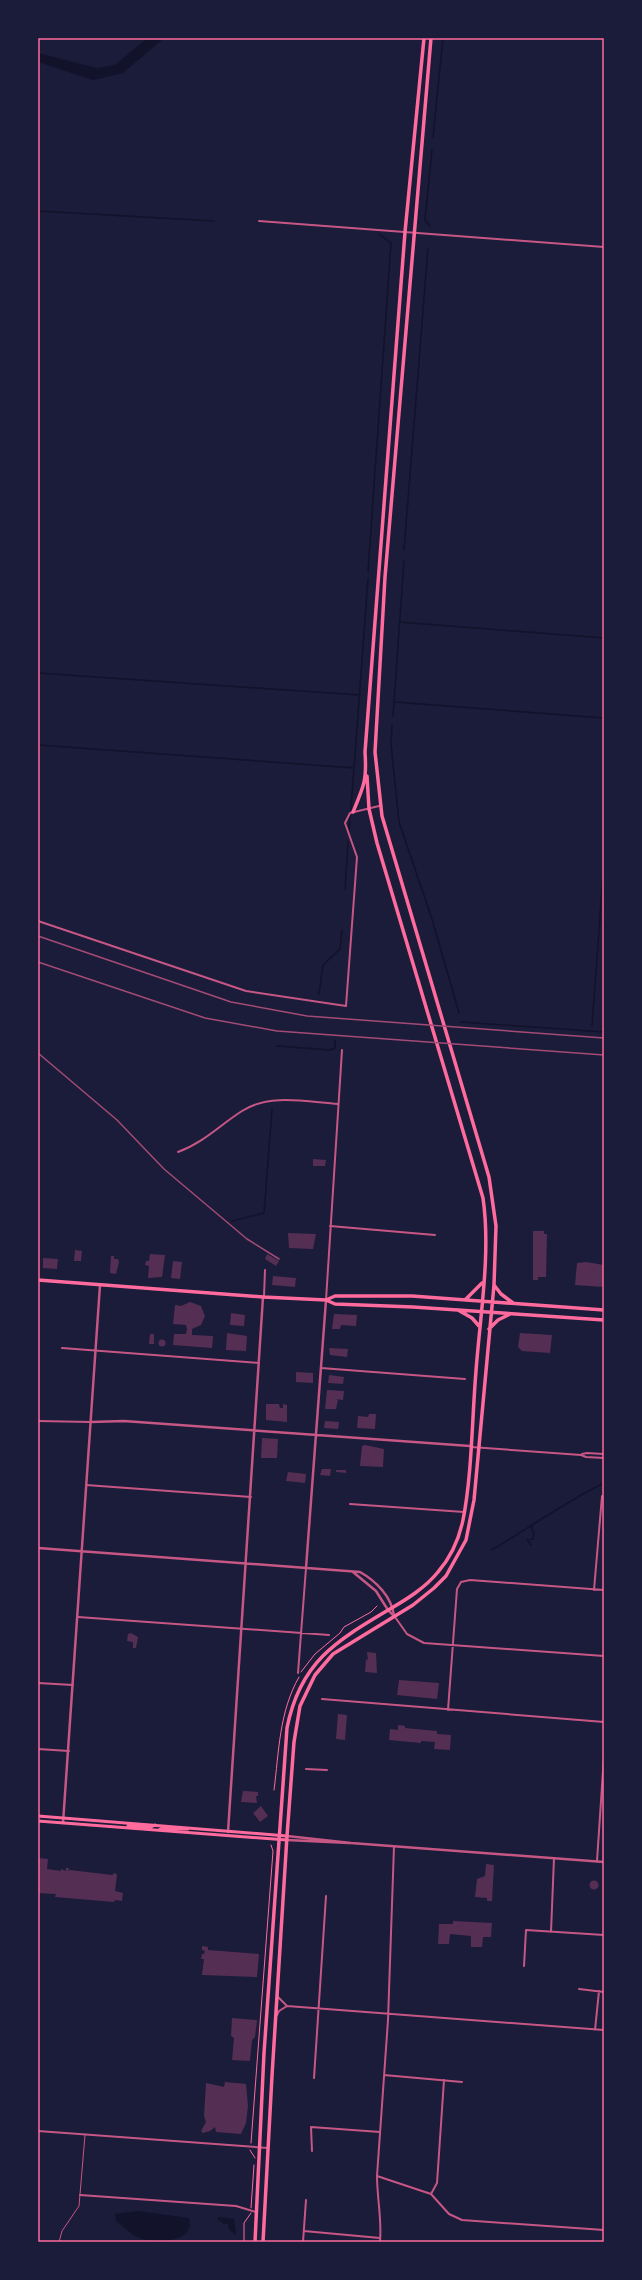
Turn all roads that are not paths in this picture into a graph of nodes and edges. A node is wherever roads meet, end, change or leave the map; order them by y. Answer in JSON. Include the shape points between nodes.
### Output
{"nodes":[{"id":1,"x":424,"y":38,"type":"edge"},
{"id":2,"x":431,"y":38,"type":"edge"},
{"id":3,"x":259,"y":221,"type":"dead end"},
{"id":4,"x":405,"y":232,"type":"junction"},
{"id":5,"x":413,"y":233,"type":"junction"},
{"id":6,"x":604,"y":247,"type":"edge"},
{"id":7,"x":367,"y":776,"type":"junction"},
{"id":8,"x":379,"y":806,"type":"junction"},
{"id":9,"x":369,"y":809,"type":"junction"},
{"id":10,"x":353,"y":812,"type":"junction"},
{"id":11,"x":38,"y":921,"type":"edge"},
{"id":12,"x":342,"y":1050,"type":"dead end"},
{"id":13,"x":338,"y":1104,"type":"junction"},
{"id":14,"x":178,"y":1152,"type":"dead end"},
{"id":15,"x":330,"y":1226,"type":"junction"},
{"id":16,"x":435,"y":1235,"type":"dead end"},
{"id":17,"x":265,"y":1270,"type":"dead end"},
{"id":18,"x":38,"y":1280,"type":"edge"},
{"id":19,"x":482,"y":1283,"type":"junction"},
{"id":20,"x":100,"y":1284,"type":"junction"},
{"id":21,"x":494,"y":1285,"type":"junction"},
{"id":22,"x":264,"y":1298,"type":"junction"},
{"id":23,"x":326,"y":1300,"type":"junction"},
{"id":24,"x":465,"y":1300,"type":"junction"},
{"id":25,"x":481,"y":1301,"type":"junction"},
{"id":26,"x":492,"y":1302,"type":"junction"},
{"id":27,"x":513,"y":1303,"type":"junction"},
{"id":28,"x":457,"y":1310,"type":"junction"},
{"id":29,"x":604,"y":1310,"type":"edge"},
{"id":30,"x":480,"y":1311,"type":"junction"},
{"id":31,"x":491,"y":1312,"type":"junction"},
{"id":32,"x":511,"y":1314,"type":"junction"},
{"id":33,"x":604,"y":1320,"type":"edge"},
{"id":34,"x":479,"y":1326,"type":"junction"},
{"id":35,"x":489,"y":1329,"type":"junction"},
{"id":36,"x":62,"y":1348,"type":"dead end"},
{"id":37,"x":96,"y":1352,"type":"junction"},
{"id":38,"x":259,"y":1363,"type":"junction"},
{"id":39,"x":321,"y":1368,"type":"junction"},
{"id":40,"x":465,"y":1379,"type":"dead end"},
{"id":41,"x":38,"y":1421,"type":"edge"},
{"id":42,"x":91,"y":1422,"type":"junction"},
{"id":43,"x":255,"y":1430,"type":"junction"},
{"id":44,"x":316,"y":1435,"type":"junction"},
{"id":45,"x":470,"y":1446,"type":"junction"},
{"id":46,"x":480,"y":1447,"type":"junction"},
{"id":47,"x":604,"y":1454,"type":"edge"},
{"id":48,"x":581,"y":1455,"type":"junction"},
{"id":49,"x":604,"y":1458,"type":"edge"},
{"id":50,"x":86,"y":1485,"type":"junction"},
{"id":51,"x":602,"y":1496,"type":"dead end"},
{"id":52,"x":251,"y":1497,"type":"junction"},
{"id":53,"x":350,"y":1504,"type":"dead end"},
{"id":54,"x":464,"y":1512,"type":"junction"},
{"id":55,"x":38,"y":1548,"type":"edge"},
{"id":56,"x":82,"y":1551,"type":"junction"},
{"id":57,"x":246,"y":1563,"type":"junction"},
{"id":58,"x":306,"y":1568,"type":"junction"},
{"id":59,"x":353,"y":1572,"type":"junction"},
{"id":60,"x":594,"y":1590,"type":"junction"},
{"id":61,"x":604,"y":1590,"type":"edge"},
{"id":62,"x":393,"y":1607,"type":"junction"},
{"id":63,"x":388,"y":1610,"type":"junction"},
{"id":64,"x":394,"y":1616,"type":"junction"},
{"id":65,"x":78,"y":1617,"type":"junction"},
{"id":66,"x":241,"y":1629,"type":"junction"},
{"id":67,"x":301,"y":1633,"type":"junction"},
{"id":68,"x":329,"y":1635,"type":"dead end"},
{"id":69,"x":454,"y":1645,"type":"junction"},
{"id":70,"x":604,"y":1656,"type":"edge"},
{"id":71,"x":298,"y":1673,"type":"dead end"},
{"id":72,"x":38,"y":1683,"type":"edge"},
{"id":73,"x":73,"y":1685,"type":"junction"},
{"id":74,"x":322,"y":1699,"type":"dead end"},
{"id":75,"x":448,"y":1710,"type":"junction"},
{"id":76,"x":604,"y":1722,"type":"edge"},
{"id":77,"x":38,"y":1748,"type":"edge"},
{"id":78,"x":68,"y":1751,"type":"junction"},
{"id":79,"x":604,"y":1756,"type":"edge"},
{"id":80,"x":306,"y":1769,"type":"dead end"},
{"id":81,"x":327,"y":1770,"type":"dead end"},
{"id":82,"x":38,"y":1816,"type":"edge"},
{"id":83,"x":64,"y":1818,"type":"junction"},
{"id":84,"x":38,"y":1821,"type":"edge"},
{"id":85,"x":64,"y":1823,"type":"junction"},
{"id":86,"x":155,"y":1825,"type":"junction"},
{"id":87,"x":123,"y":1828,"type":"junction"},
{"id":88,"x":190,"y":1828,"type":"junction"},
{"id":89,"x":159,"y":1830,"type":"junction"},
{"id":90,"x":228,"y":1830,"type":"junction"},
{"id":91,"x":279,"y":1834,"type":"junction"},
{"id":92,"x":228,"y":1835,"type":"junction"},
{"id":93,"x":287,"y":1838,"type":"junction"},
{"id":94,"x":279,"y":1840,"type":"junction"},
{"id":95,"x":394,"y":1846,"type":"junction"},
{"id":96,"x":554,"y":1858,"type":"junction"},
{"id":97,"x":597,"y":1861,"type":"junction"},
{"id":98,"x":604,"y":1862,"type":"edge"},
{"id":99,"x":326,"y":1896,"type":"dead end"},
{"id":100,"x":551,"y":1932,"type":"junction"},
{"id":101,"x":604,"y":1935,"type":"edge"},
{"id":102,"x":524,"y":1966,"type":"dead end"},
{"id":103,"x":579,"y":1989,"type":"dead end"},
{"id":104,"x":599,"y":1991,"type":"junction"},
{"id":105,"x":604,"y":1992,"type":"edge"},
{"id":106,"x":276,"y":1996,"type":"junction"},
{"id":107,"x":287,"y":2006,"type":"junction"},
{"id":108,"x":318,"y":2008,"type":"junction"},
{"id":109,"x":388,"y":2013,"type":"junction"},
{"id":110,"x":275,"y":2019,"type":"junction"},
{"id":111,"x":596,"y":2030,"type":"junction"},
{"id":112,"x":604,"y":2030,"type":"edge"},
{"id":113,"x":384,"y":2075,"type":"junction"},
{"id":114,"x":314,"y":2078,"type":"dead end"},
{"id":115,"x":444,"y":2080,"type":"junction"},
{"id":116,"x":462,"y":2082,"type":"dead end"},
{"id":117,"x":38,"y":2131,"type":"edge"},
{"id":118,"x":380,"y":2132,"type":"junction"},
{"id":119,"x":85,"y":2135,"type":"junction"},
{"id":120,"x":260,"y":2148,"type":"junction"},
{"id":121,"x":269,"y":2148,"type":"junction"},
{"id":122,"x":312,"y":2151,"type":"dead end"},
{"id":123,"x":377,"y":2176,"type":"junction"},
{"id":124,"x":431,"y":2194,"type":"junction"},
{"id":125,"x":80,"y":2195,"type":"junction"},
{"id":126,"x":306,"y":2200,"type":"dead end"},
{"id":127,"x":257,"y":2212,"type":"junction"},
{"id":128,"x":604,"y":2230,"type":"edge"},
{"id":129,"x":304,"y":2231,"type":"junction"},
{"id":130,"x":380,"y":2238,"type":"junction"},
{"id":131,"x":59,"y":2242,"type":"edge"},
{"id":132,"x":255,"y":2242,"type":"edge"},
{"id":133,"x":263,"y":2242,"type":"edge"},
{"id":134,"x":303,"y":2242,"type":"edge"},
{"id":135,"x":380,"y":2242,"type":"edge"}],
"edges":[{"from":1,"to":4,"type":"highway"},
{"from":2,"to":5,"type":"highway"},
{"from":3,"to":4,"type":"street"},
{"from":4,"to":5,"type":"street"},
{"from":4,"to":7,"type":"highway","via":[[366,752]]},
{"from":5,"to":6,"type":"street"},
{"from":5,"to":8,"type":"highway","via":[[381,636],[375,752]]},
{"from":7,"to":9,"type":"highway"},
{"from":7,"to":10,"type":"highway"},
{"from":8,"to":9,"type":"street"},
{"from":8,"to":21,"type":"highway","via":[[489,1177],[496,1226]]},
{"from":9,"to":10,"type":"street"},
{"from":9,"to":19,"type":"highway","via":[[479,1179],[485,1217]]},
{"from":10,"to":11,"type":"street","via":[[345,823],[357,857],[346,1006],[246,991]]},
{"from":12,"to":13,"type":"street"},
{"from":13,"to":14,"type":"street","via":[[267,1100],[243,1110],[207,1138]]},
{"from":13,"to":15,"type":"street"},
{"from":15,"to":16,"type":"street"},
{"from":15,"to":23,"type":"street"},
{"from":17,"to":22,"type":"street"},
{"from":18,"to":20,"type":"highway"},
{"from":19,"to":24,"type":"highway"},
{"from":19,"to":25,"type":"highway"},
{"from":20,"to":22,"type":"highway"},
{"from":20,"to":37,"type":"street"},
{"from":21,"to":26,"type":"highway"},
{"from":21,"to":27,"type":"highway"},
{"from":22,"to":23,"type":"highway"},
{"from":22,"to":38,"type":"street"},
{"from":23,"to":24,"type":"highway","via":[[335,1296],[395,1296]]},
{"from":23,"to":28,"type":"highway","via":[[335,1304]]},
{"from":23,"to":39,"type":"street"},
{"from":24,"to":25,"type":"highway"},
{"from":25,"to":26,"type":"highway"},
{"from":25,"to":30,"type":"highway"},
{"from":26,"to":27,"type":"highway"},
{"from":26,"to":31,"type":"highway"},
{"from":27,"to":29,"type":"highway"},
{"from":28,"to":30,"type":"highway"},
{"from":28,"to":34,"type":"highway","via":[[472,1318]]},
{"from":30,"to":31,"type":"highway"},
{"from":30,"to":34,"type":"highway"},
{"from":31,"to":32,"type":"highway"},
{"from":31,"to":35,"type":"highway"},
{"from":32,"to":33,"type":"highway"},
{"from":32,"to":35,"type":"highway","via":[[498,1320]]},
{"from":34,"to":45,"type":"highway"},
{"from":35,"to":46,"type":"highway"},
{"from":36,"to":37,"type":"street"},
{"from":37,"to":38,"type":"street"},
{"from":37,"to":42,"type":"street"},
{"from":38,"to":43,"type":"street"},
{"from":39,"to":40,"type":"street"},
{"from":39,"to":44,"type":"street"},
{"from":41,"to":42,"type":"street"},
{"from":42,"to":43,"type":"street","via":[[124,1421]]},
{"from":42,"to":50,"type":"street"},
{"from":43,"to":44,"type":"street"},
{"from":43,"to":52,"type":"street"},
{"from":44,"to":45,"type":"street"},
{"from":44,"to":58,"type":"street"},
{"from":45,"to":46,"type":"street"},
{"from":45,"to":54,"type":"highway"},
{"from":46,"to":48,"type":"street"},
{"from":46,"to":64,"type":"highway","via":[[472,1515],[462,1551],[451,1569],[434,1588]]},
{"from":47,"to":48,"type":"street","via":[[587,1452]]},
{"from":48,"to":49,"type":"street"},
{"from":50,"to":52,"type":"street"},
{"from":50,"to":56,"type":"street"},
{"from":51,"to":60,"type":"street"},
{"from":52,"to":57,"type":"street"},
{"from":53,"to":54,"type":"street"},
{"from":54,"to":62,"type":"highway","via":[[457,1541],[439,1571],[423,1587]]},
{"from":55,"to":56,"type":"street"},
{"from":56,"to":57,"type":"street"},
{"from":56,"to":65,"type":"street"},
{"from":57,"to":58,"type":"street"},
{"from":57,"to":66,"type":"street"},
{"from":58,"to":59,"type":"street"},
{"from":58,"to":67,"type":"street"},
{"from":59,"to":62,"type":"street","via":[[368,1576]]},
{"from":59,"to":63,"type":"street","via":[[376,1591]]},
{"from":60,"to":61,"type":"street"},
{"from":60,"to":69,"type":"street","via":[[470,1580],[461,1582],[457,1589]]},
{"from":62,"to":63,"type":"highway"},
{"from":62,"to":64,"type":"street"},
{"from":63,"to":64,"type":"street"},
{"from":63,"to":91,"type":"highway","via":[[341,1639],[317,1660],[299,1689],[290,1712]]},
{"from":64,"to":69,"type":"street","via":[[407,1634],[420,1641]]},
{"from":64,"to":93,"type":"highway","via":[[349,1643],[322,1666],[308,1687],[300,1706],[296,1727]]},
{"from":65,"to":66,"type":"street"},
{"from":65,"to":73,"type":"street"},
{"from":66,"to":67,"type":"street"},
{"from":66,"to":90,"type":"street"},
{"from":67,"to":68,"type":"street"},
{"from":67,"to":71,"type":"street"},
{"from":69,"to":70,"type":"street"},
{"from":69,"to":75,"type":"street"},
{"from":72,"to":73,"type":"street"},
{"from":73,"to":78,"type":"street"},
{"from":74,"to":75,"type":"street"},
{"from":75,"to":76,"type":"street"},
{"from":77,"to":78,"type":"street"},
{"from":78,"to":83,"type":"street"},
{"from":79,"to":97,"type":"street"},
{"from":80,"to":81,"type":"street"},
{"from":82,"to":83,"type":"main road"},
{"from":83,"to":85,"type":"street"},
{"from":83,"to":86,"type":"main road"},
{"from":84,"to":85,"type":"main road"},
{"from":85,"to":87,"type":"main road"},
{"from":86,"to":87,"type":"main road","via":[[151,1828]]},
{"from":86,"to":88,"type":"main road"},
{"from":87,"to":89,"type":"main road"},
{"from":88,"to":89,"type":"main road"},
{"from":88,"to":90,"type":"main road"},
{"from":89,"to":92,"type":"main road"},
{"from":90,"to":91,"type":"main road"},
{"from":90,"to":92,"type":"street"},
{"from":91,"to":93,"type":"main road"},
{"from":91,"to":94,"type":"highway"},
{"from":92,"to":94,"type":"main road"},
{"from":93,"to":94,"type":"main road"},
{"from":93,"to":95,"type":"street","via":[[329,1844]]},
{"from":93,"to":106,"type":"highway"},
{"from":94,"to":120,"type":"highway"},
{"from":95,"to":96,"type":"street"},
{"from":95,"to":109,"type":"street"},
{"from":96,"to":97,"type":"street"},
{"from":96,"to":100,"type":"street"},
{"from":97,"to":98,"type":"street"},
{"from":99,"to":108,"type":"street"},
{"from":100,"to":101,"type":"street"},
{"from":100,"to":102,"type":"street","via":[[526,1930]]},
{"from":103,"to":104,"type":"street"},
{"from":104,"to":105,"type":"street"},
{"from":104,"to":111,"type":"street"},
{"from":106,"to":107,"type":"street"},
{"from":106,"to":110,"type":"highway"},
{"from":107,"to":108,"type":"street"},
{"from":107,"to":110,"type":"street","via":[[279,2011]]},
{"from":108,"to":109,"type":"street"},
{"from":108,"to":114,"type":"street"},
{"from":109,"to":111,"type":"street"},
{"from":109,"to":113,"type":"street"},
{"from":110,"to":121,"type":"highway"},
{"from":111,"to":112,"type":"street"},
{"from":113,"to":115,"type":"street"},
{"from":113,"to":118,"type":"street"},
{"from":115,"to":116,"type":"street"},
{"from":115,"to":124,"type":"street","via":[[437,2183]]},
{"from":117,"to":119,"type":"street"},
{"from":118,"to":122,"type":"street","via":[[311,2126]]},
{"from":118,"to":123,"type":"street"},
{"from":119,"to":120,"type":"street"},
{"from":119,"to":125,"type":"lane"},
{"from":120,"to":121,"type":"street"},
{"from":120,"to":127,"type":"highway"},
{"from":121,"to":133,"type":"highway"},
{"from":123,"to":124,"type":"street"},
{"from":123,"to":130,"type":"street","via":[[377,2196],[382,2222]]},
{"from":124,"to":128,"type":"street","via":[[449,2214],[465,2220]]},
{"from":125,"to":127,"type":"street","via":[[236,2206]]},
{"from":125,"to":131,"type":"lane","via":[[76,2212],[62,2231]]},
{"from":126,"to":129,"type":"street"},
{"from":127,"to":132,"type":"highway"},
{"from":129,"to":130,"type":"street"},
{"from":129,"to":134,"type":"street"},
{"from":130,"to":135,"type":"street"}]}
